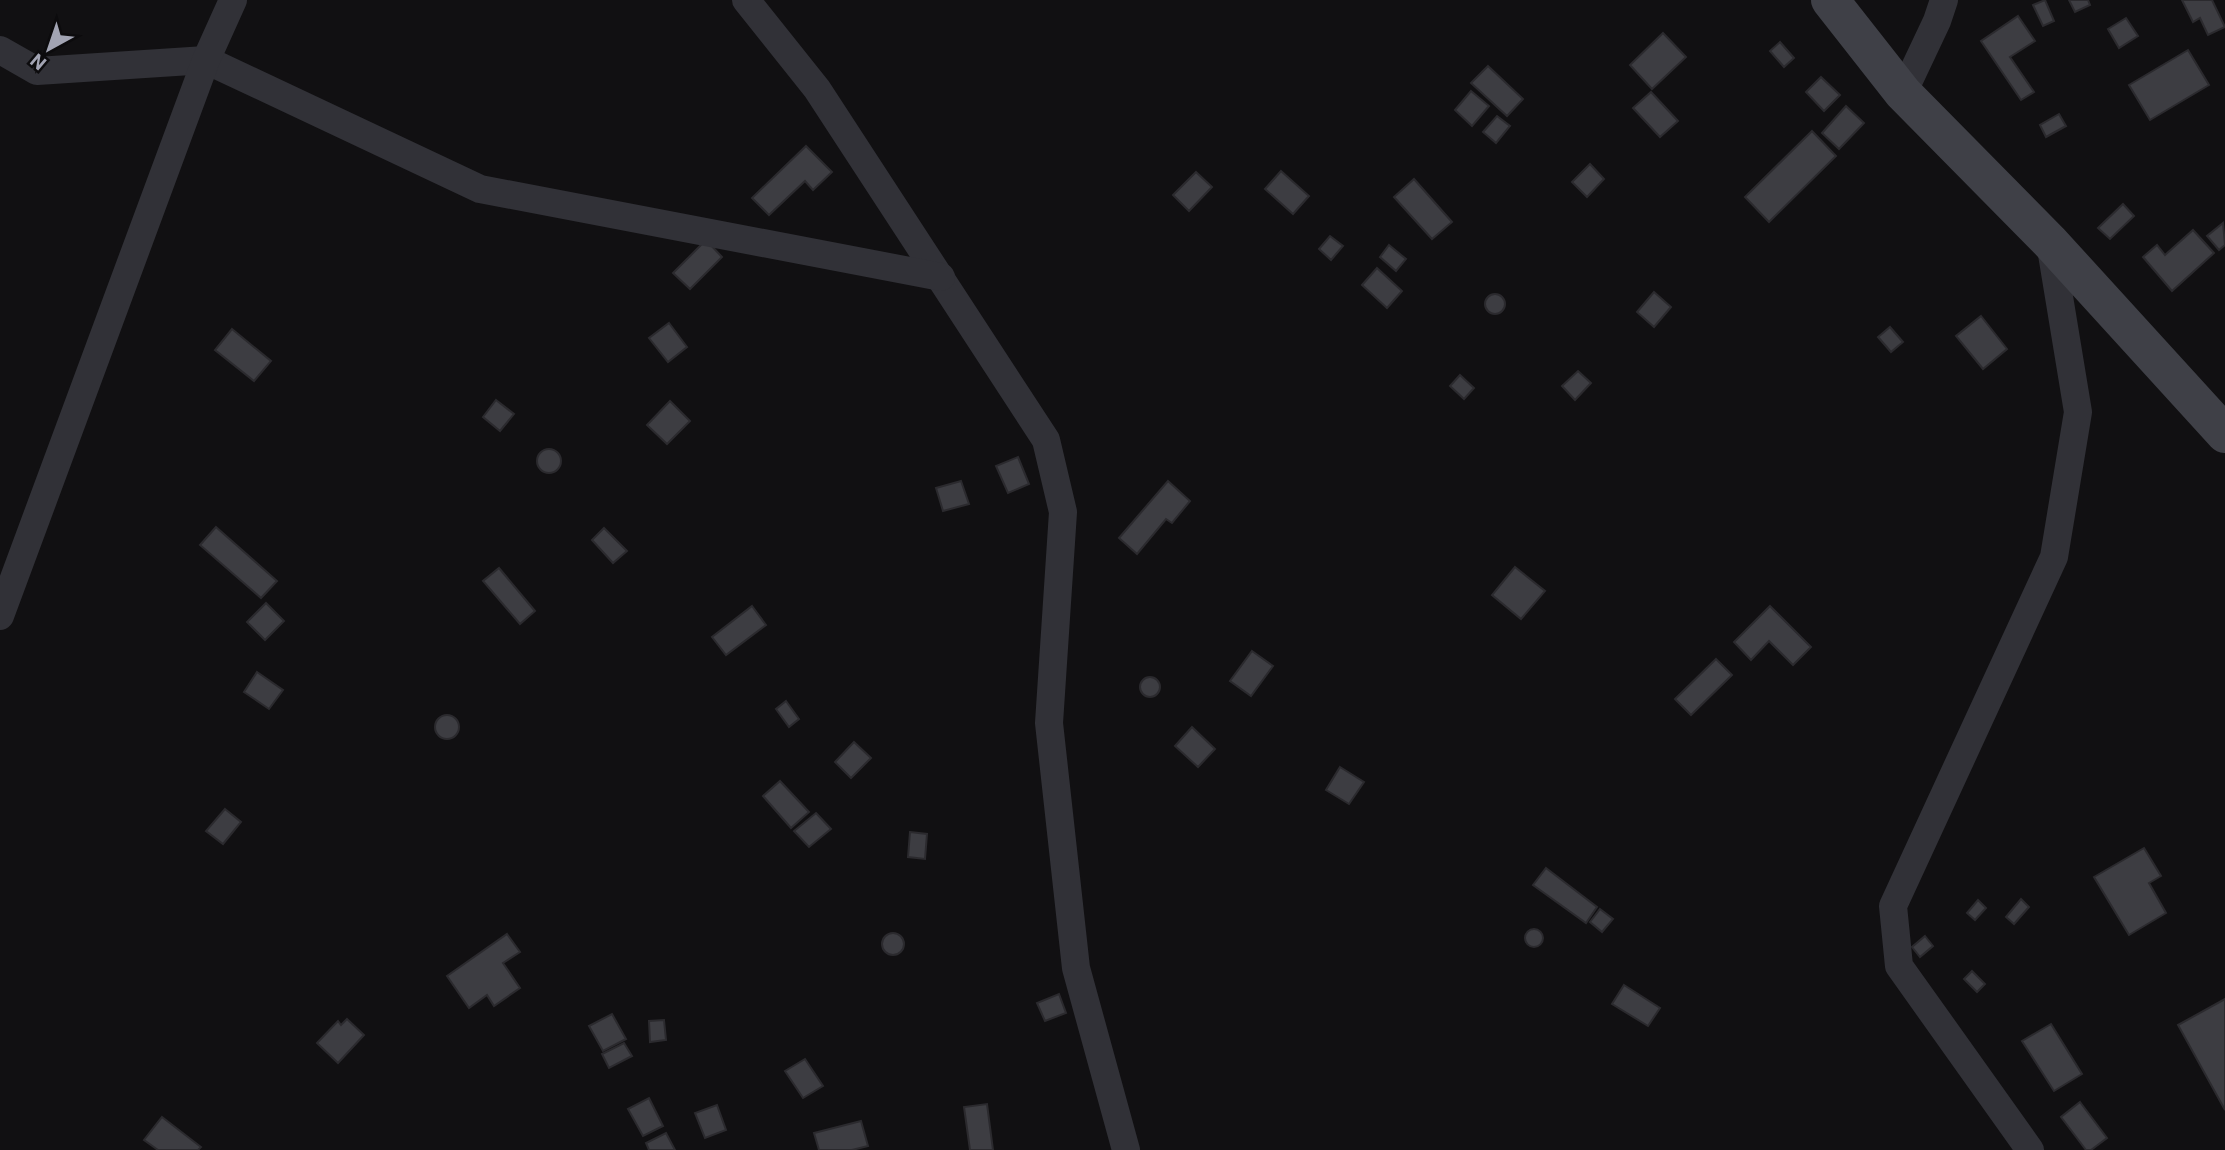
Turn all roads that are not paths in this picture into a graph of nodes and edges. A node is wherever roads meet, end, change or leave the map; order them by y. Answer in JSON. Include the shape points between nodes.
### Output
{"nodes":[{"id":1,"x":233,"y":0,"type":"edge"},
{"id":2,"x":746,"y":0,"type":"edge"},
{"id":3,"x":1830,"y":0,"type":"edge"},
{"id":4,"x":1944,"y":0,"type":"edge"},
{"id":5,"x":0,"y":50,"type":"edge"},
{"id":6,"x":206,"y":60,"type":"junction"},
{"id":7,"x":1903,"y":93,"type":"junction"},
{"id":8,"x":2050,"y":242,"type":"junction"},
{"id":9,"x":941,"y":277,"type":"junction"},
{"id":10,"x":2225,"y":434,"type":"edge"},
{"id":11,"x":0,"y":616,"type":"edge"},
{"id":12,"x":1126,"y":1150,"type":"edge"},
{"id":13,"x":2031,"y":1150,"type":"edge"}],
"edges":[{"from":1,"to":6,"type":"street"},
{"from":2,"to":9,"type":"street","via":[[817,89]]},
{"from":3,"to":7,"type":"street"},
{"from":4,"to":7,"type":"street"},
{"from":5,"to":6,"type":"street","via":[[37,71]]},
{"from":6,"to":9,"type":"street","via":[[480,189]]},
{"from":6,"to":11,"type":"street"},
{"from":7,"to":8,"type":"street"},
{"from":8,"to":10,"type":"street"},
{"from":8,"to":13,"type":"street","via":[[2078,412],[2054,557],[1893,906],[1899,966]]},
{"from":9,"to":12,"type":"street","via":[[1046,440],[1063,512],[1049,723],[1076,968]]}]}
